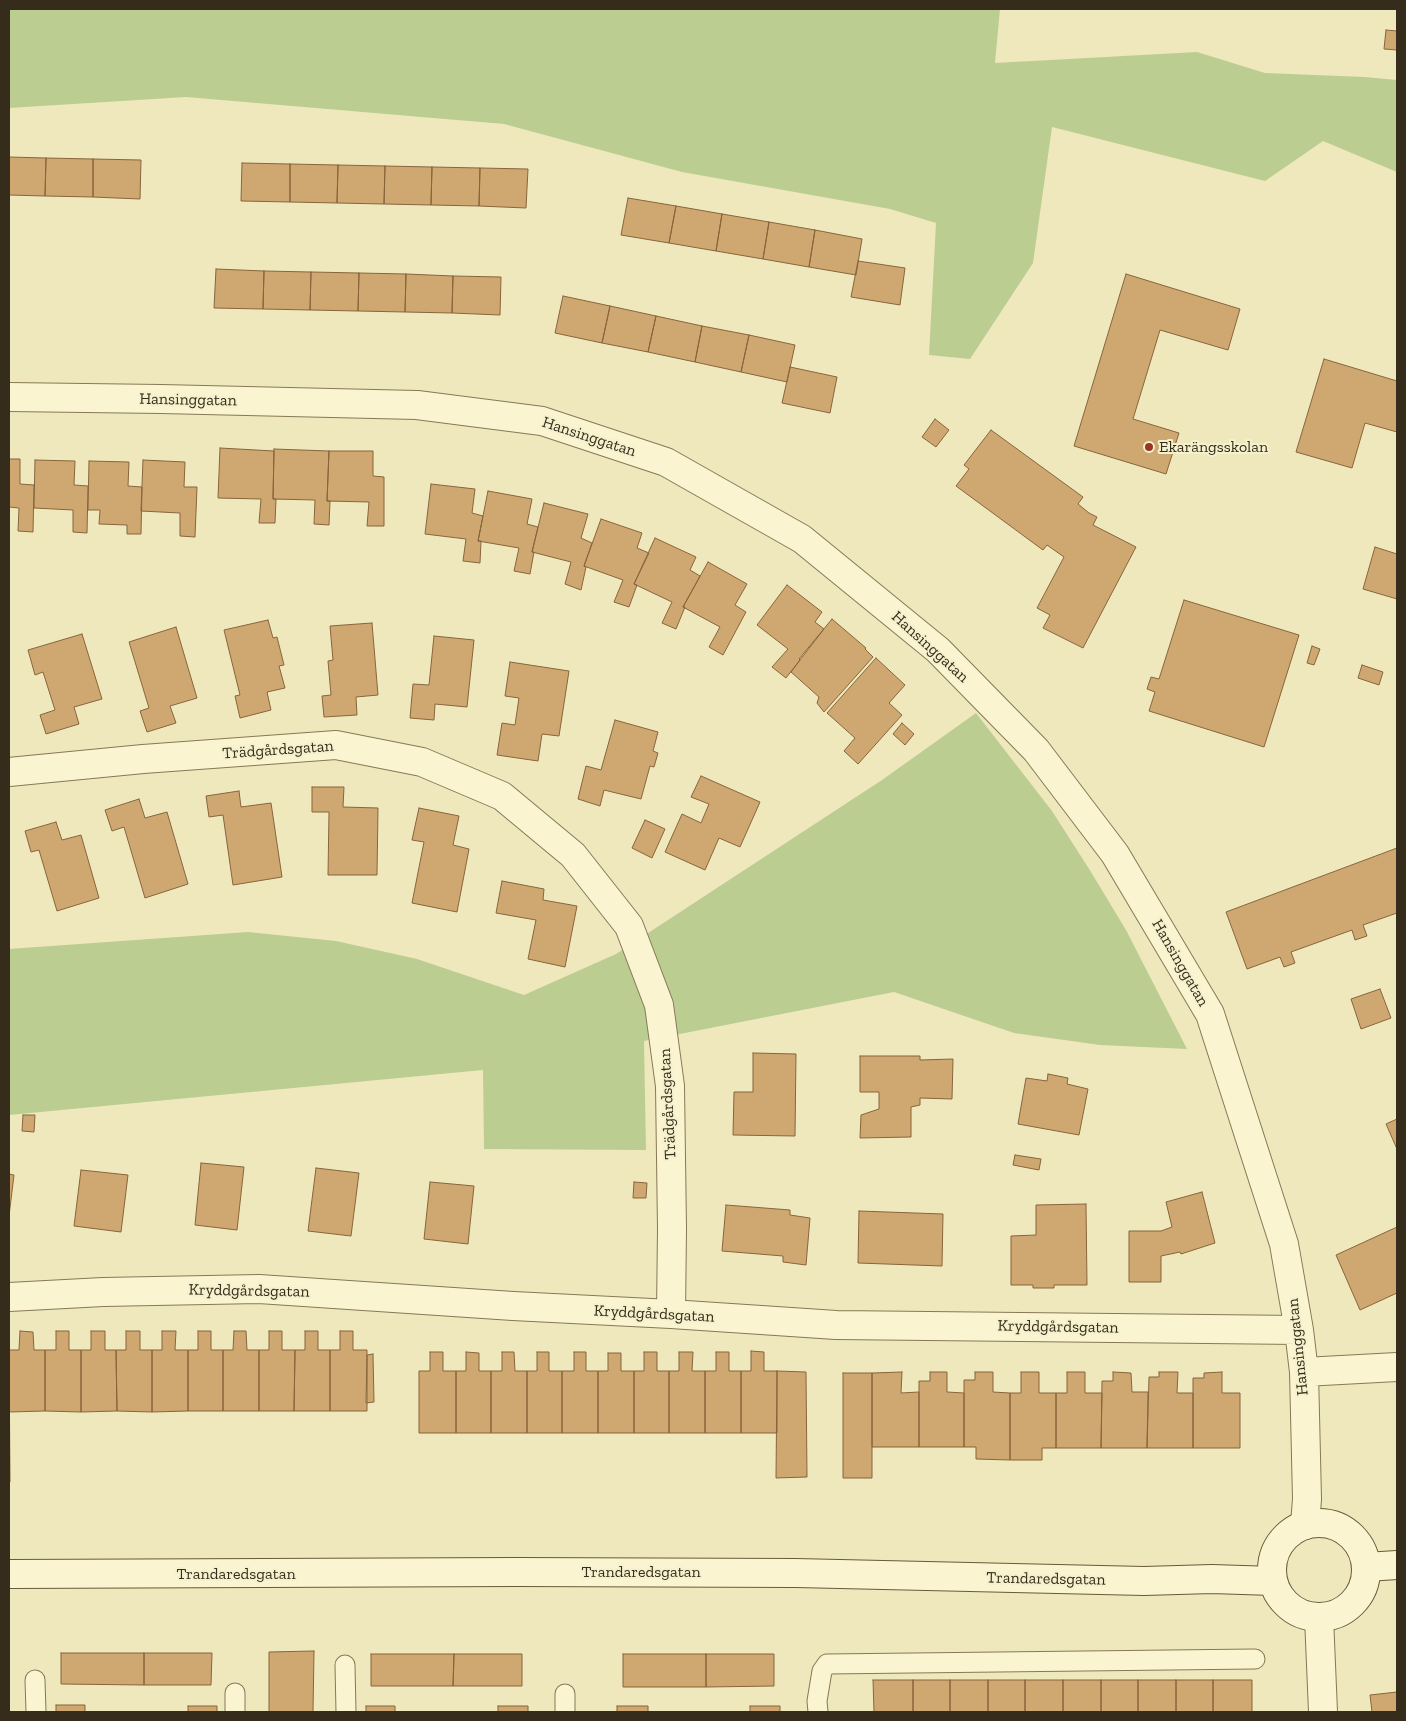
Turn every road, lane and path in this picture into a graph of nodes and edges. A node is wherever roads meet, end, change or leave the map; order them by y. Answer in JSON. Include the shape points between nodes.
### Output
{"nodes":[{"id":1,"x":9,"y":397,"type":"edge"},
{"id":2,"x":9,"y":772,"type":"edge"},
{"id":3,"x":9,"y":1297,"type":"edge"},
{"id":4,"x":671,"y":1314,"type":"junction"},
{"id":5,"x":1299,"y":1330,"type":"junction"},
{"id":6,"x":1397,"y":1367,"type":"edge"},
{"id":7,"x":1304,"y":1372,"type":"junction"},
{"id":8,"x":1305,"y":1525,"type":"junction"},
{"id":9,"x":1397,"y":1565,"type":"edge"},
{"id":10,"x":1366,"y":1567,"type":"junction"},
{"id":11,"x":9,"y":1574,"type":"edge"},
{"id":12,"x":1273,"y":1581,"type":"junction"},
{"id":13,"x":1319,"y":1617,"type":"junction"},
{"id":14,"x":1254,"y":1659,"type":"dead end"},
{"id":15,"x":345,"y":1665,"type":"dead end"},
{"id":16,"x":35,"y":1680,"type":"dead end"},
{"id":17,"x":235,"y":1693,"type":"dead end"},
{"id":18,"x":36,"y":1712,"type":"edge"},
{"id":19,"x":235,"y":1712,"type":"edge"},
{"id":20,"x":346,"y":1712,"type":"edge"},
{"id":21,"x":818,"y":1712,"type":"edge"},
{"id":22,"x":1323,"y":1712,"type":"edge"}],
"edges":[{"from":1,"to":5,"type":"street","name":"Hansinggatan","via":[[417,405],[542,421],[666,462],[802,539],[938,650],[1036,750],[1115,854],[1210,1014],[1284,1244]]},
{"from":2,"to":4,"type":"street","name":"Trädgårdsgatan","via":[[336,745],[422,762],[502,796],[573,855],[629,926],[659,1006],[670,1086]]},
{"from":3,"to":4,"type":"street","name":"Kryddgårdsgatan","via":[[259,1288]]},
{"from":4,"to":5,"type":"street","name":"Kryddgårdsgatan","via":[[836,1325]]},
{"from":5,"to":7,"type":"street","name":"Hansinggatan"},
{"from":6,"to":7,"type":"street"},
{"from":7,"to":8,"type":"street","name":"Hansinggatan"},
{"from":8,"to":10,"type":"street","via":[[1333,1525],[1346,1532],[1360,1547]]},
{"from":8,"to":12,"type":"street","via":[[1290,1533],[1278,1547],[1272,1563]]},
{"from":9,"to":10,"type":"street"},
{"from":10,"to":13,"type":"street","via":[[1366,1580],[1353,1603],[1331,1616]]},
{"from":11,"to":12,"type":"street","name":"Trandaredsgatan","via":[[777,1573]]},
{"from":12,"to":13,"type":"street","via":[[1279,1595],[1290,1607],[1303,1615]]},
{"from":13,"to":22,"type":"street"},
{"from":14,"to":21,"type":"lane","via":[[827,1664],[822,1671]]},
{"from":15,"to":20,"type":"lane"},
{"from":16,"to":18,"type":"lane"},
{"from":17,"to":19,"type":"lane"}]}
